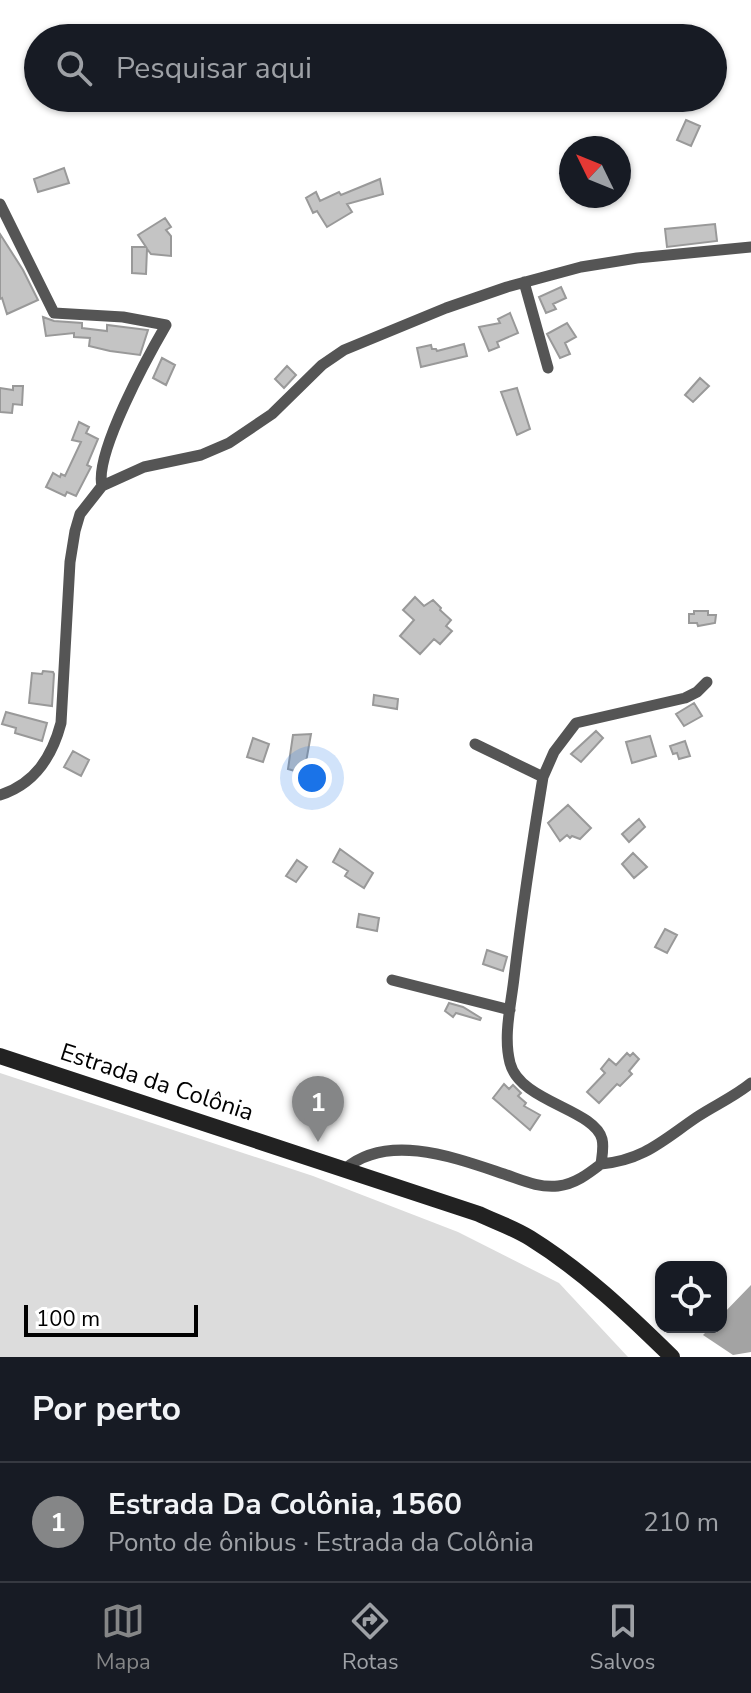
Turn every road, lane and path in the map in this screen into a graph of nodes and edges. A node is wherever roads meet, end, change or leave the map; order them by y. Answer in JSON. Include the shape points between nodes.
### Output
{"nodes":[{"id":1,"x":0,"y":204,"type":"edge"},
{"id":2,"x":751,"y":247,"type":"edge"},
{"id":3,"x":524,"y":282,"type":"junction"},
{"id":4,"x":548,"y":368,"type":"dead end"},
{"id":5,"x":102,"y":486,"type":"junction"},
{"id":6,"x":707,"y":682,"type":"dead end"},
{"id":7,"x":475,"y":744,"type":"dead end"},
{"id":8,"x":543,"y":777,"type":"junction"},
{"id":9,"x":0,"y":795,"type":"edge"},
{"id":10,"x":392,"y":980,"type":"dead end"},
{"id":11,"x":510,"y":1010,"type":"junction"},
{"id":12,"x":0,"y":1056,"type":"edge"},
{"id":13,"x":751,"y":1083,"type":"edge"},
{"id":14,"x":601,"y":1164,"type":"junction"},
{"id":15,"x":345,"y":1169,"type":"junction"},
{"id":16,"x":672,"y":1357,"type":"edge"}],
"edges":[{"from":1,"to":5,"type":"street","via":[[54,313],[166,325],[110,441],[99,476]]},
{"from":2,"to":3,"type":"street","via":[[601,262]]},
{"from":3,"to":4,"type":"street"},
{"from":3,"to":5,"type":"street","via":[[344,350],[272,414],[229,443],[129,472]]},
{"from":5,"to":9,"type":"street","via":[[80,514],[75,531],[57,738],[36,773]]},
{"from":6,"to":8,"type":"street","via":[[685,698],[576,723]]},
{"from":7,"to":8,"type":"street"},
{"from":8,"to":11,"type":"street"},
{"from":10,"to":11,"type":"street"},
{"from":11,"to":14,"type":"street","via":[[512,1070],[540,1096],[599,1132]]},
{"from":12,"to":15,"type":"main road","name":"Estrada da Colônia"},
{"from":13,"to":14,"type":"street","via":[[650,1151]]},
{"from":14,"to":15,"type":"street","via":[[579,1180],[558,1186],[531,1184],[400,1149],[371,1153]]},
{"from":15,"to":16,"type":"main road","name":"Estrada da Colônia","via":[[479,1214],[527,1236],[616,1302]]}]}
